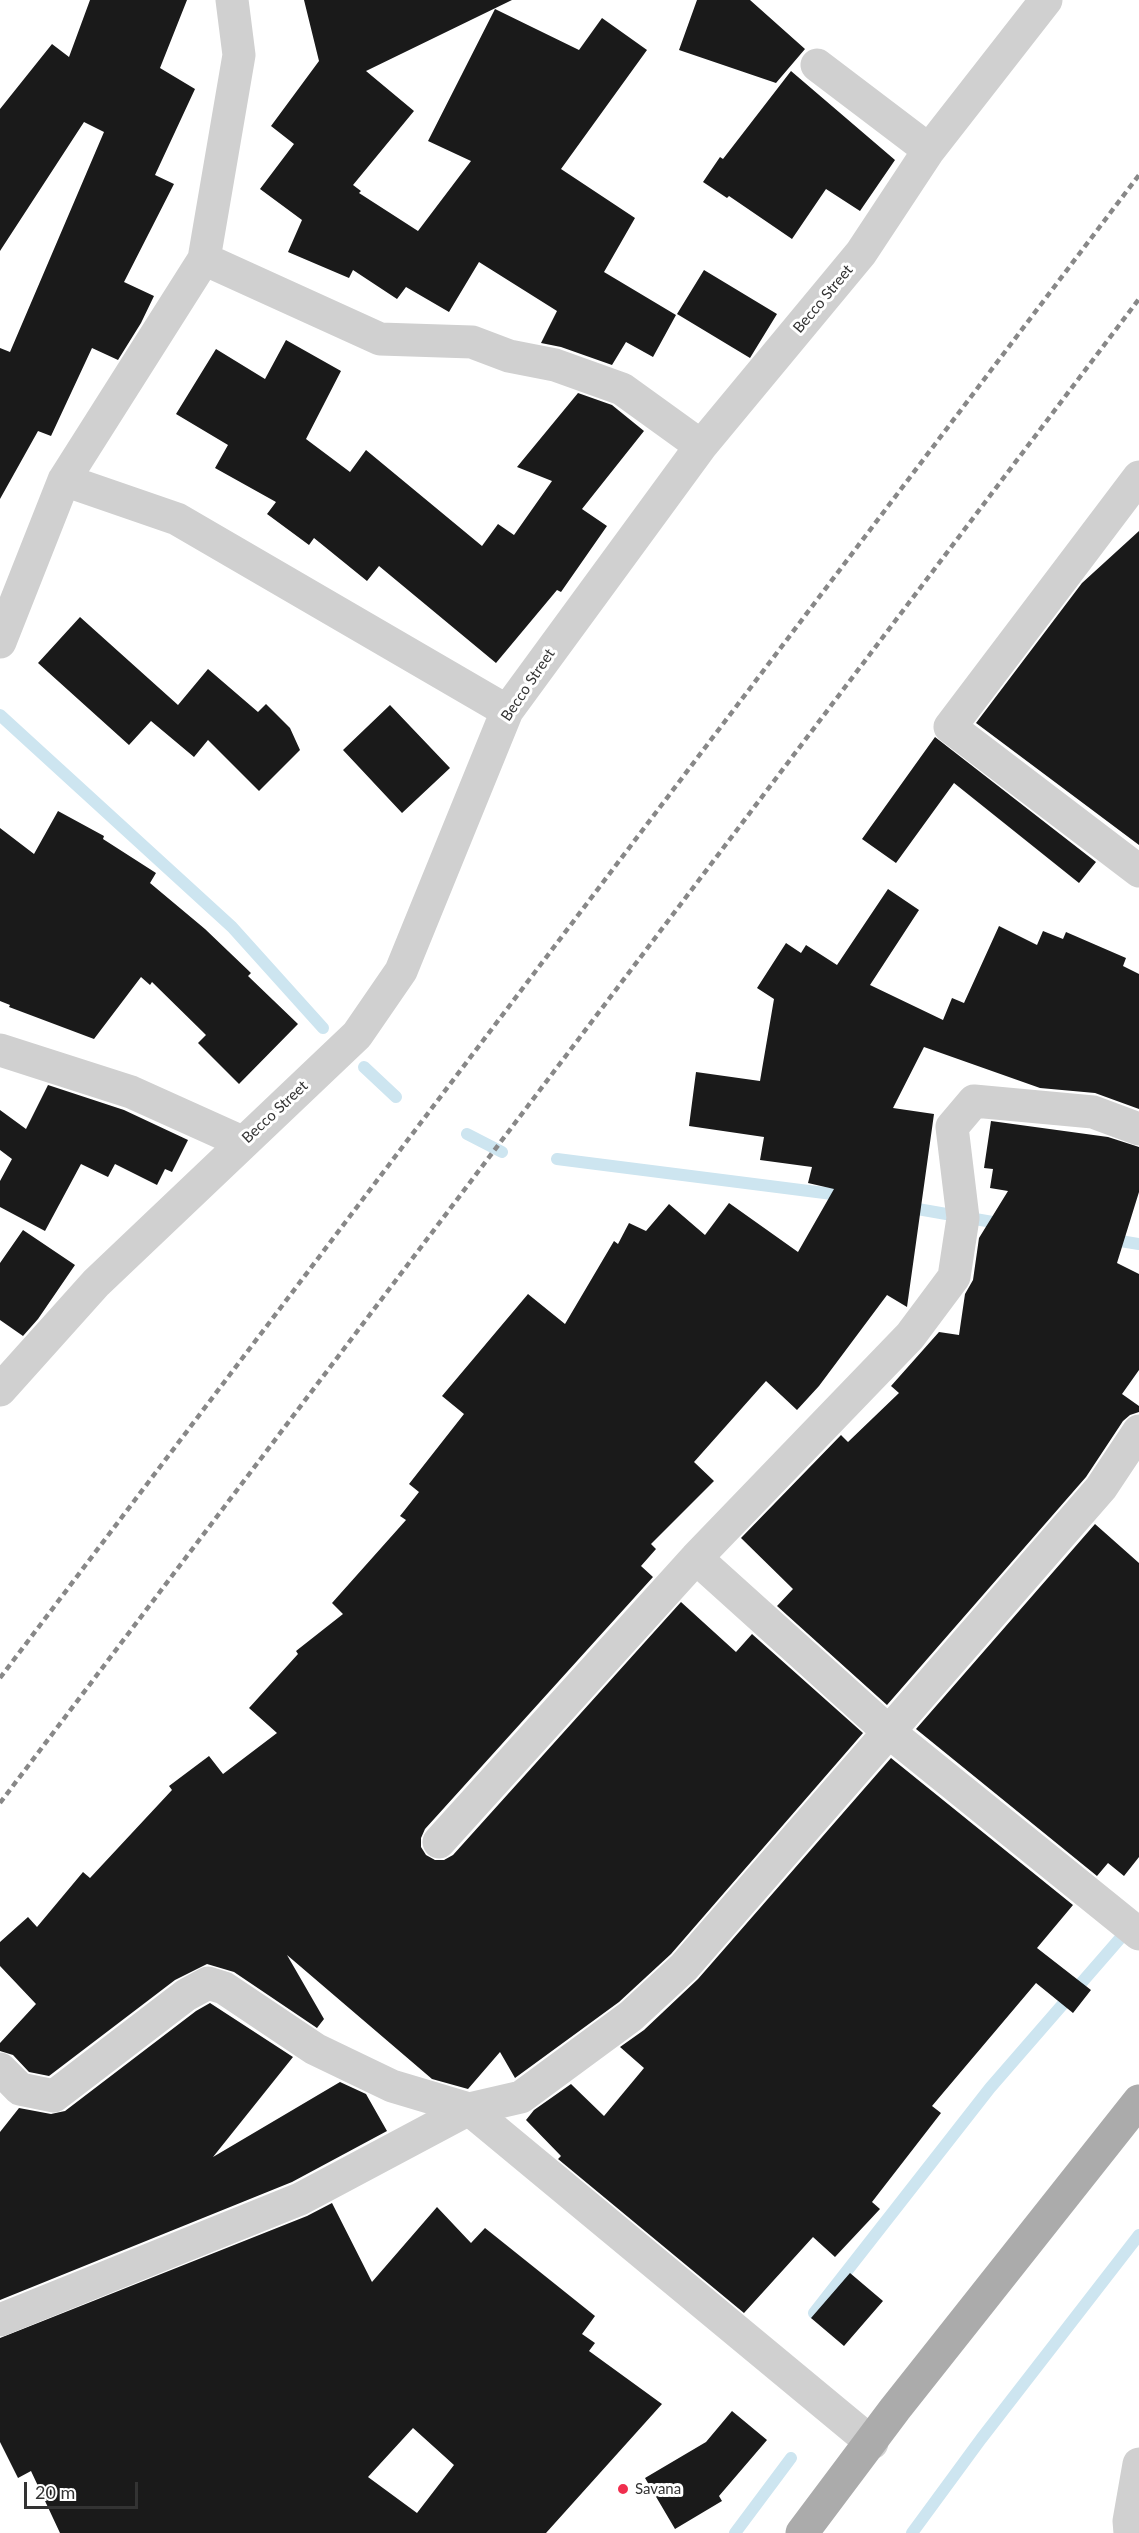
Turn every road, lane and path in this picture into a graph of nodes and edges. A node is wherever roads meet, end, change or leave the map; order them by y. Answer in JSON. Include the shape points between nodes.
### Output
{"nodes":[{"id":1,"x":232,"y":0,"type":"edge"},
{"id":2,"x":1046,"y":0,"type":"edge"},
{"id":3,"x":817,"y":65,"type":"dead end"},
{"id":4,"x":929,"y":150,"type":"junction"},
{"id":5,"x":204,"y":259,"type":"junction"},
{"id":6,"x":701,"y":446,"type":"junction"},
{"id":7,"x":1139,"y":477,"type":"edge"},
{"id":8,"x":64,"y":480,"type":"junction"},
{"id":9,"x":0,"y":642,"type":"edge"},
{"id":10,"x":507,"y":711,"type":"junction"},
{"id":11,"x":1139,"y":871,"type":"edge"},
{"id":12,"x":0,"y":1050,"type":"edge"},
{"id":13,"x":1139,"y":1129,"type":"edge"},
{"id":14,"x":242,"y":1142,"type":"junction"},
{"id":15,"x":0,"y":1390,"type":"edge"},
{"id":16,"x":1139,"y":1431,"type":"edge"},
{"id":17,"x":696,"y":1558,"type":"junction"},
{"id":18,"x":889,"y":1732,"type":"junction"},
{"id":19,"x":439,"y":1842,"type":"dead end"},
{"id":20,"x":1139,"y":1934,"type":"edge"},
{"id":21,"x":0,"y":2069,"type":"edge"},
{"id":22,"x":1139,"y":2101,"type":"edge"},
{"id":23,"x":469,"y":2109,"type":"junction"},
{"id":24,"x":0,"y":2320,"type":"edge"},
{"id":25,"x":872,"y":2443,"type":"junction"},
{"id":26,"x":1139,"y":2464,"type":"edge"},
{"id":27,"x":802,"y":2533,"type":"edge"},
{"id":28,"x":1130,"y":2533,"type":"edge"}],
"edges":[{"from":1,"to":5,"type":"street","via":[[238,55]]},
{"from":2,"to":4,"type":"street","name":"Becco Street"},
{"from":3,"to":4,"type":"street"},
{"from":4,"to":6,"type":"street","name":"Becco Street","via":[[861,253]]},
{"from":5,"to":6,"type":"street","via":[[380,339],[472,342],[622,388]]},
{"from":5,"to":8,"type":"street"},
{"from":6,"to":10,"type":"street","name":"Becco Street"},
{"from":7,"to":11,"type":"street","via":[[950,727]]},
{"from":8,"to":9,"type":"street"},
{"from":8,"to":10,"type":"street","via":[[177,519]]},
{"from":10,"to":14,"type":"street","name":"Becco Street","via":[[401,971],[357,1035]]},
{"from":12,"to":14,"type":"street","via":[[131,1092]]},
{"from":13,"to":17,"type":"street","via":[[1093,1112],[974,1101],[952,1127],[963,1218],[954,1277],[910,1336]]},
{"from":14,"to":15,"type":"street","name":"Becco Street","via":[[96,1283]]},
{"from":16,"to":18,"type":"street","via":[[1101,1488]]},
{"from":17,"to":18,"type":"street"},
{"from":17,"to":19,"type":"street"},
{"from":18,"to":20,"type":"street"},
{"from":18,"to":23,"type":"street","via":[[684,1967],[631,2016],[521,2097]]},
{"from":21,"to":23,"type":"street","via":[[20,2089],[54,2096],[186,1995],[208,1983],[224,1988],[325,2054],[392,2086]]},
{"from":22,"to":25,"type":"main road"},
{"from":23,"to":24,"type":"street","via":[[300,2199]]},
{"from":23,"to":25,"type":"street"},
{"from":25,"to":27,"type":"main road"},
{"from":26,"to":28,"type":"street"}]}
